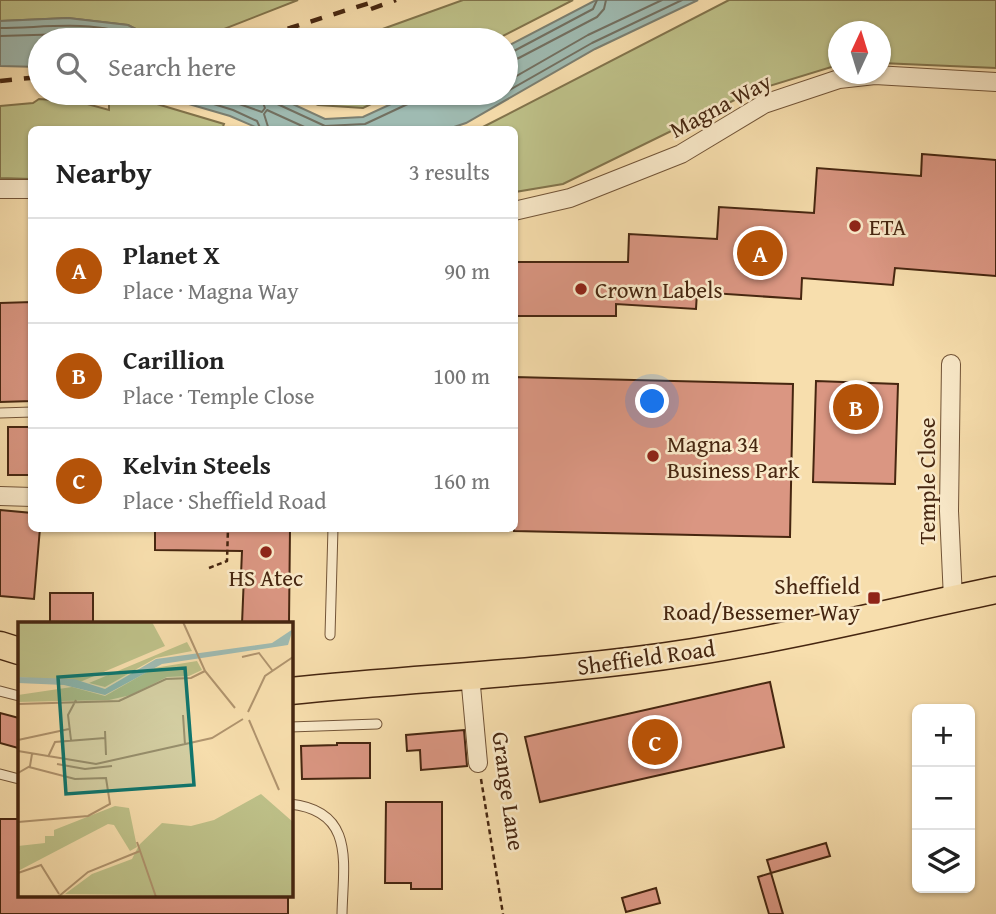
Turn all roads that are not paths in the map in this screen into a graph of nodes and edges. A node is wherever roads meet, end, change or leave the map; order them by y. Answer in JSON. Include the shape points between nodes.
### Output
{"nodes":[{"id":1,"x":996,"y":82,"type":"edge"},
{"id":2,"x":0,"y":189,"type":"edge"},
{"id":3,"x":28,"y":189,"type":"edge"},
{"id":4,"x":518,"y":210,"type":"edge"},
{"id":5,"x":951,"y":364,"type":"dead end"},
{"id":6,"x":28,"y":412,"type":"edge"},
{"id":7,"x":0,"y":413,"type":"edge"},
{"id":8,"x":0,"y":496,"type":"edge"},
{"id":9,"x":28,"y":497,"type":"edge"},
{"id":10,"x":332,"y":532,"type":"edge"},
{"id":11,"x":996,"y":590,"type":"edge"},
{"id":12,"x":953,"y":599,"type":"junction"},
{"id":13,"x":330,"y":635,"type":"dead end"},
{"id":14,"x":0,"y":645,"type":"edge"},
{"id":15,"x":18,"y":651,"type":"edge"},
{"id":16,"x":470,"y":676,"type":"junction"},
{"id":17,"x":0,"y":691,"type":"edge"},
{"id":18,"x":292,"y":691,"type":"edge"},
{"id":19,"x":18,"y":696,"type":"edge"},
{"id":20,"x":377,"y":724,"type":"dead end"},
{"id":21,"x":292,"y":727,"type":"edge"},
{"id":22,"x":478,"y":763,"type":"road end"},
{"id":23,"x":0,"y":774,"type":"edge"},
{"id":24,"x":18,"y":779,"type":"edge"},
{"id":25,"x":292,"y":804,"type":"edge"},
{"id":26,"x":342,"y":914,"type":"edge"}],
"edges":[{"from":1,"to":4,"type":"street","name":"Magna Way","via":[[875,75],[839,79],[764,104],[681,154],[570,198]]},
{"from":2,"to":3,"type":"street"},
{"from":5,"to":12,"type":"street","name":"Temple Close"},
{"from":6,"to":7,"type":"lane"},
{"from":8,"to":9,"type":"street"},
{"from":10,"to":13,"type":"lane"},
{"from":11,"to":12,"type":"main road","name":"Sheffield Road"},
{"from":12,"to":16,"type":"main road","name":"Sheffield Road","via":[[694,652]]},
{"from":14,"to":15,"type":"main road"},
{"from":16,"to":18,"type":"main road","name":"Sheffield Road"},
{"from":16,"to":22,"type":"street","name":"Grange Lane"},
{"from":17,"to":19,"type":"lane"},
{"from":20,"to":21,"type":"lane"},
{"from":23,"to":24,"type":"lane"},
{"from":25,"to":26,"type":"lane","via":[[324,813],[334,824],[342,844]]}]}
